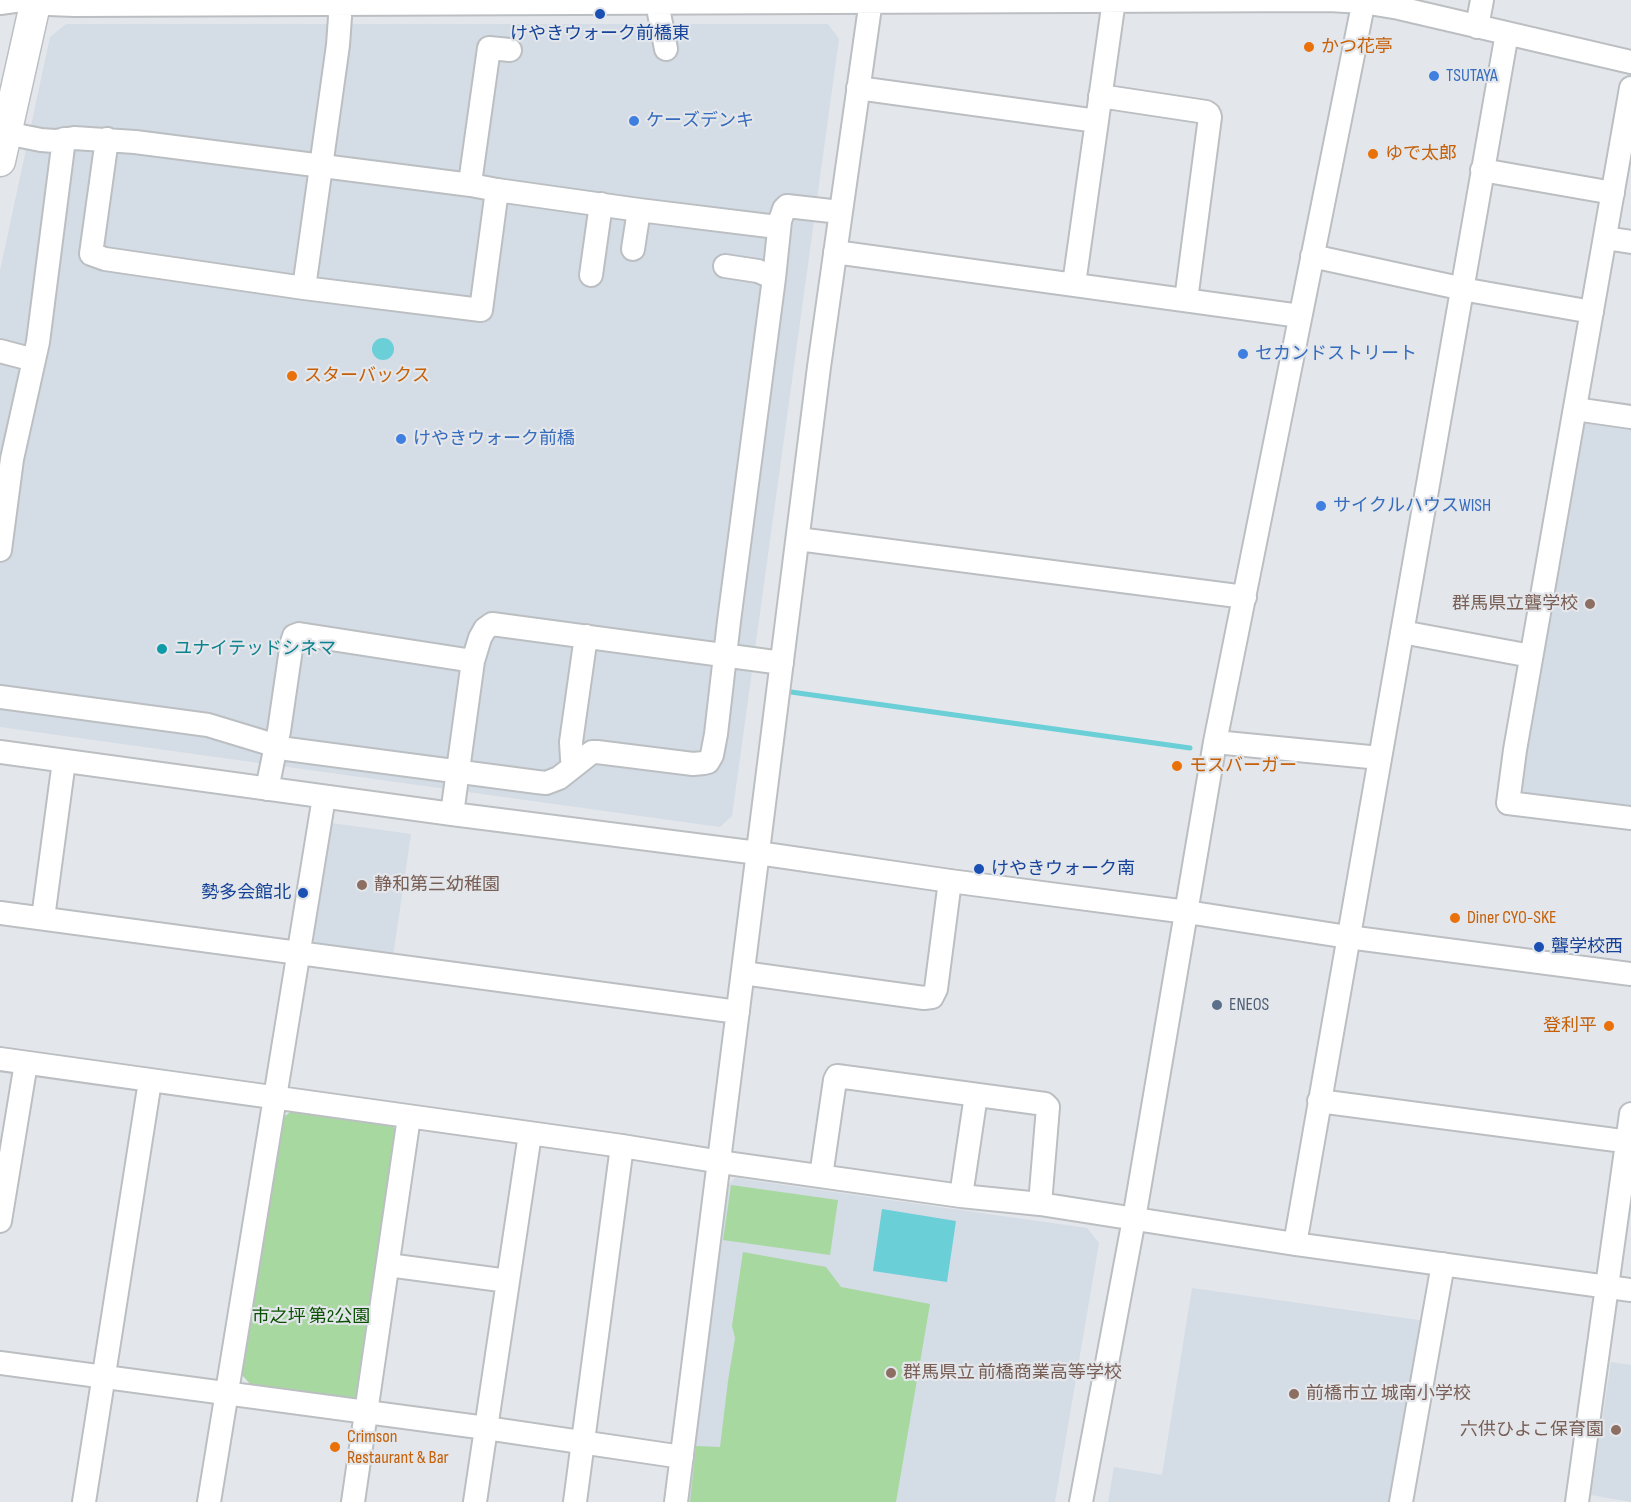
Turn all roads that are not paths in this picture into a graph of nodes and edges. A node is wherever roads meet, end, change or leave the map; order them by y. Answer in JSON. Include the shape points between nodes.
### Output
{"nodes":[{"id":1,"x":1114,"y":0,"type":"edge"},
{"id":2,"x":1482,"y":0,"type":"edge"},
{"id":3,"x":36,"y":1,"type":"edge"},
{"id":4,"x":737,"y":1,"type":"edge"},
{"id":5,"x":871,"y":1,"type":"edge"},
{"id":6,"x":1168,"y":1,"type":"edge"},
{"id":7,"x":1364,"y":1,"type":"edge"},
{"id":8,"x":231,"y":2,"type":"edge"},
{"id":9,"x":449,"y":2,"type":"edge"},
{"id":10,"x":502,"y":2,"type":"edge"},
{"id":11,"x":633,"y":2,"type":"edge"},
{"id":12,"x":0,"y":3,"type":"edge"},
{"id":13,"x":660,"y":3,"type":"junction"},
{"id":14,"x":339,"y":5,"type":"junction"},
{"id":15,"x":1477,"y":27,"type":"junction"},
{"id":16,"x":1507,"y":33,"type":"junction"},
{"id":17,"x":666,"y":49,"type":"dead end"},
{"id":18,"x":510,"y":50,"type":"dead end"},
{"id":19,"x":1631,"y":62,"type":"edge"},
{"id":20,"x":858,"y":88,"type":"junction"},
{"id":21,"x":1631,"y":88,"type":"edge"},
{"id":22,"x":1100,"y":96,"type":"junction"},
{"id":23,"x":1097,"y":121,"type":"junction"},
{"id":24,"x":64,"y":139,"type":"junction"},
{"id":25,"x":107,"y":139,"type":"junction"},
{"id":26,"x":3,"y":144,"type":"edge"},
{"id":27,"x":321,"y":166,"type":"junction"},
{"id":28,"x":1482,"y":170,"type":"junction"},
{"id":29,"x":471,"y":185,"type":"junction"},
{"id":30,"x":497,"y":190,"type":"junction"},
{"id":31,"x":1613,"y":193,"type":"junction"},
{"id":32,"x":601,"y":204,"type":"junction"},
{"id":33,"x":639,"y":210,"type":"junction"},
{"id":34,"x":840,"y":212,"type":"junction"},
{"id":35,"x":780,"y":221,"type":"junction"},
{"id":36,"x":1605,"y":238,"type":"junction"},
{"id":37,"x":1631,"y":242,"type":"edge"},
{"id":38,"x":633,"y":249,"type":"dead end"},
{"id":39,"x":835,"y":252,"type":"junction"},
{"id":40,"x":1312,"y":255,"type":"junction"},
{"id":41,"x":725,"y":266,"type":"dead end"},
{"id":42,"x":775,"y":273,"type":"junction"},
{"id":43,"x":591,"y":275,"type":"dead end"},
{"id":44,"x":1074,"y":284,"type":"junction"},
{"id":45,"x":1462,"y":287,"type":"junction"},
{"id":46,"x":304,"y":288,"type":"junction"},
{"id":47,"x":1186,"y":300,"type":"junction"},
{"id":48,"x":1592,"y":312,"type":"junction"},
{"id":49,"x":1300,"y":316,"type":"junction"},
{"id":50,"x":0,"y":351,"type":"edge"},
{"id":51,"x":34,"y":360,"type":"junction"},
{"id":52,"x":1575,"y":409,"type":"junction"},
{"id":53,"x":1631,"y":417,"type":"edge"},
{"id":54,"x":798,"y":539,"type":"junction"},
{"id":55,"x":0,"y":550,"type":"edge"},
{"id":56,"x":1245,"y":597,"type":"junction"},
{"id":57,"x":1402,"y":632,"type":"junction"},
{"id":58,"x":586,"y":636,"type":"junction"},
{"id":59,"x":725,"y":656,"type":"junction"},
{"id":60,"x":1532,"y":656,"type":"junction"},
{"id":61,"x":473,"y":661,"type":"junction"},
{"id":62,"x":782,"y":663,"type":"junction"},
{"id":63,"x":0,"y":697,"type":"edge"},
{"id":64,"x":1215,"y":742,"type":"junction"},
{"id":65,"x":276,"y":745,"type":"junction"},
{"id":66,"x":0,"y":752,"type":"edge"},
{"id":67,"x":1380,"y":758,"type":"junction"},
{"id":68,"x":64,"y":761,"type":"junction"},
{"id":69,"x":574,"y":766,"type":"junction"},
{"id":70,"x":458,"y":772,"type":"junction"},
{"id":71,"x":267,"y":789,"type":"junction"},
{"id":72,"x":324,"y":797,"type":"junction"},
{"id":73,"x":452,"y":814,"type":"junction"},
{"id":74,"x":1631,"y":818,"type":"edge"},
{"id":75,"x":758,"y":853,"type":"junction"},
{"id":76,"x":950,"y":881,"type":"junction"},
{"id":77,"x":1187,"y":912,"type":"junction"},
{"id":78,"x":0,"y":913,"type":"edge"},
{"id":79,"x":43,"y":918,"type":"junction"},
{"id":80,"x":1348,"y":937,"type":"junction"},
{"id":81,"x":298,"y":952,"type":"junction"},
{"id":82,"x":743,"y":973,"type":"junction"},
{"id":83,"x":1631,"y":974,"type":"edge"},
{"id":84,"x":738,"y":1012,"type":"junction"},
{"id":85,"x":0,"y":1059,"type":"edge"},
{"id":86,"x":26,"y":1063,"type":"junction"},
{"id":87,"x":150,"y":1081,"type":"junction"},
{"id":88,"x":976,"y":1095,"type":"junction"},
{"id":89,"x":275,"y":1098,"type":"junction"},
{"id":90,"x":1319,"y":1101,"type":"junction"},
{"id":91,"x":1631,"y":1114,"type":"edge"},
{"id":92,"x":409,"y":1117,"type":"junction"},
{"id":93,"x":530,"y":1134,"type":"junction"},
{"id":94,"x":1629,"y":1142,"type":"edge"},
{"id":95,"x":622,"y":1146,"type":"junction"},
{"id":96,"x":719,"y":1161,"type":"junction"},
{"id":97,"x":821,"y":1176,"type":"junction"},
{"id":98,"x":961,"y":1196,"type":"junction"},
{"id":99,"x":1040,"y":1204,"type":"junction"},
{"id":100,"x":1134,"y":1219,"type":"junction"},
{"id":101,"x":0,"y":1221,"type":"edge"},
{"id":102,"x":1295,"y":1244,"type":"junction"},
{"id":103,"x":1443,"y":1264,"type":"junction"},
{"id":104,"x":388,"y":1265,"type":"junction"},
{"id":105,"x":508,"y":1281,"type":"junction"},
{"id":106,"x":1606,"y":1286,"type":"junction"},
{"id":107,"x":1631,"y":1290,"type":"edge"},
{"id":108,"x":0,"y":1363,"type":"edge"},
{"id":109,"x":105,"y":1377,"type":"junction"},
{"id":110,"x":227,"y":1393,"type":"junction"},
{"id":111,"x":366,"y":1412,"type":"junction"},
{"id":112,"x":486,"y":1428,"type":"junction"},
{"id":113,"x":583,"y":1443,"type":"junction"},
{"id":114,"x":682,"y":1457,"type":"junction"},
{"id":115,"x":84,"y":1502,"type":"edge"},
{"id":116,"x":209,"y":1502,"type":"edge"},
{"id":117,"x":353,"y":1502,"type":"edge"},
{"id":118,"x":475,"y":1502,"type":"edge"},
{"id":119,"x":575,"y":1502,"type":"edge"},
{"id":120,"x":676,"y":1502,"type":"edge"},
{"id":121,"x":1081,"y":1502,"type":"edge"},
{"id":122,"x":1401,"y":1502,"type":"edge"},
{"id":123,"x":1576,"y":1502,"type":"edge"}],
"edges":[{"from":1,"to":5,"type":"street"},
{"from":1,"to":6,"type":"street"},
{"from":1,"to":22,"type":"street"},
{"from":2,"to":15,"type":"street"},
{"from":3,"to":8,"type":"street","via":[[74,5]]},
{"from":3,"to":12,"type":"street"},
{"from":3,"to":26,"type":"main road"},
{"from":4,"to":5,"type":"street"},
{"from":4,"to":13,"type":"street"},
{"from":5,"to":20,"type":"street"},
{"from":6,"to":7,"type":"street"},
{"from":7,"to":15,"type":"street"},
{"from":7,"to":40,"type":"street"},
{"from":8,"to":14,"type":"street"},
{"from":9,"to":10,"type":"street"},
{"from":9,"to":14,"type":"street"},
{"from":10,"to":11,"type":"street"},
{"from":11,"to":13,"type":"street"},
{"from":13,"to":17,"type":"street"},
{"from":14,"to":27,"type":"street","via":[[338,45]]},
{"from":15,"to":16,"type":"street"},
{"from":16,"to":19,"type":"street"},
{"from":16,"to":28,"type":"street"},
{"from":18,"to":29,"type":"street","via":[[489,48]]},
{"from":20,"to":23,"type":"street"},
{"from":20,"to":34,"type":"street"},
{"from":21,"to":31,"type":"street"},
{"from":22,"to":23,"type":"street"},
{"from":22,"to":47,"type":"street","via":[[1209,114]]},
{"from":23,"to":44,"type":"street"},
{"from":24,"to":25,"type":"street"},
{"from":24,"to":26,"type":"street"},
{"from":24,"to":51,"type":"street"},
{"from":25,"to":27,"type":"street"},
{"from":25,"to":46,"type":"street","via":[[91,254]]},
{"from":27,"to":29,"type":"street"},
{"from":27,"to":46,"type":"street"},
{"from":28,"to":31,"type":"street"},
{"from":28,"to":45,"type":"street"},
{"from":29,"to":30,"type":"street"},
{"from":30,"to":32,"type":"street"},
{"from":30,"to":46,"type":"street","via":[[480,310]]},
{"from":31,"to":36,"type":"street"},
{"from":32,"to":33,"type":"street"},
{"from":32,"to":43,"type":"street"},
{"from":33,"to":35,"type":"street","via":[[773,226]]},
{"from":33,"to":38,"type":"street"},
{"from":34,"to":35,"type":"street","via":[[787,206]]},
{"from":34,"to":39,"type":"street"},
{"from":35,"to":42,"type":"street"},
{"from":36,"to":37,"type":"street"},
{"from":36,"to":48,"type":"street"},
{"from":39,"to":44,"type":"street"},
{"from":39,"to":54,"type":"street"},
{"from":40,"to":45,"type":"street"},
{"from":40,"to":49,"type":"street"},
{"from":41,"to":42,"type":"street"},
{"from":42,"to":59,"type":"street"},
{"from":44,"to":47,"type":"street"},
{"from":45,"to":48,"type":"street"},
{"from":45,"to":57,"type":"street"},
{"from":47,"to":49,"type":"street"},
{"from":48,"to":52,"type":"street"},
{"from":49,"to":56,"type":"street"},
{"from":50,"to":51,"type":"street"},
{"from":51,"to":55,"type":"street","via":[[10,468]]},
{"from":52,"to":53,"type":"street"},
{"from":52,"to":60,"type":"street"},
{"from":54,"to":56,"type":"street"},
{"from":54,"to":62,"type":"street"},
{"from":56,"to":64,"type":"street"},
{"from":57,"to":60,"type":"street"},
{"from":57,"to":67,"type":"street"},
{"from":58,"to":59,"type":"street"},
{"from":58,"to":61,"type":"street","via":[[492,624],[480,638]]},
{"from":58,"to":69,"type":"street","via":[[571,742]]},
{"from":59,"to":62,"type":"street"},
{"from":59,"to":69,"type":"street","via":[[714,746],[708,762],[693,764],[592,752]]},
{"from":60,"to":74,"type":"street","via":[[1508,803]]},
{"from":61,"to":65,"type":"street","via":[[294,636]]},
{"from":61,"to":70,"type":"street"},
{"from":62,"to":75,"type":"street"},
{"from":63,"to":65,"type":"street","via":[[208,725]]},
{"from":64,"to":67,"type":"street"},
{"from":64,"to":77,"type":"street"},
{"from":65,"to":70,"type":"street"},
{"from":65,"to":71,"type":"street"},
{"from":66,"to":68,"type":"street"},
{"from":67,"to":80,"type":"street"},
{"from":68,"to":71,"type":"street"},
{"from":68,"to":79,"type":"street"},
{"from":69,"to":70,"type":"street","via":[[546,783]]},
{"from":70,"to":73,"type":"street"},
{"from":71,"to":72,"type":"street"},
{"from":72,"to":73,"type":"street"},
{"from":72,"to":81,"type":"street"},
{"from":73,"to":75,"type":"street"},
{"from":75,"to":76,"type":"street"},
{"from":75,"to":82,"type":"street"},
{"from":76,"to":77,"type":"street"},
{"from":76,"to":82,"type":"street","via":[[932,997]]},
{"from":77,"to":80,"type":"street"},
{"from":77,"to":100,"type":"street"},
{"from":78,"to":79,"type":"street"},
{"from":79,"to":81,"type":"street"},
{"from":80,"to":83,"type":"street"},
{"from":80,"to":90,"type":"street"},
{"from":81,"to":84,"type":"street"},
{"from":81,"to":89,"type":"street"},
{"from":82,"to":84,"type":"street"},
{"from":84,"to":96,"type":"street"},
{"from":85,"to":86,"type":"street"},
{"from":86,"to":87,"type":"street"},
{"from":86,"to":101,"type":"street"},
{"from":87,"to":89,"type":"street"},
{"from":87,"to":109,"type":"street"},
{"from":88,"to":97,"type":"street","via":[[837,1076]]},
{"from":88,"to":98,"type":"street"},
{"from":88,"to":99,"type":"street","via":[[1048,1107]]},
{"from":89,"to":92,"type":"street"},
{"from":89,"to":110,"type":"street"},
{"from":90,"to":94,"type":"street"},
{"from":90,"to":102,"type":"street"},
{"from":91,"to":94,"type":"street"},
{"from":92,"to":93,"type":"street"},
{"from":92,"to":104,"type":"street"},
{"from":93,"to":95,"type":"street"},
{"from":93,"to":105,"type":"street"},
{"from":94,"to":106,"type":"street"},
{"from":95,"to":96,"type":"street"},
{"from":95,"to":113,"type":"street"},
{"from":96,"to":97,"type":"street"},
{"from":96,"to":114,"type":"street"},
{"from":97,"to":98,"type":"street"},
{"from":98,"to":99,"type":"street"},
{"from":99,"to":100,"type":"street"},
{"from":100,"to":102,"type":"street"},
{"from":100,"to":121,"type":"street"},
{"from":102,"to":103,"type":"street"},
{"from":103,"to":106,"type":"street"},
{"from":103,"to":122,"type":"street"},
{"from":104,"to":105,"type":"street"},
{"from":104,"to":111,"type":"street"},
{"from":105,"to":112,"type":"street"},
{"from":106,"to":107,"type":"street"},
{"from":106,"to":123,"type":"street"},
{"from":108,"to":109,"type":"street"},
{"from":109,"to":110,"type":"street"},
{"from":109,"to":115,"type":"street"},
{"from":110,"to":111,"type":"street"},
{"from":110,"to":116,"type":"street"},
{"from":111,"to":112,"type":"street"},
{"from":111,"to":117,"type":"street"},
{"from":112,"to":113,"type":"street"},
{"from":112,"to":118,"type":"street"},
{"from":113,"to":114,"type":"street"},
{"from":113,"to":119,"type":"street"},
{"from":114,"to":120,"type":"street"}]}
